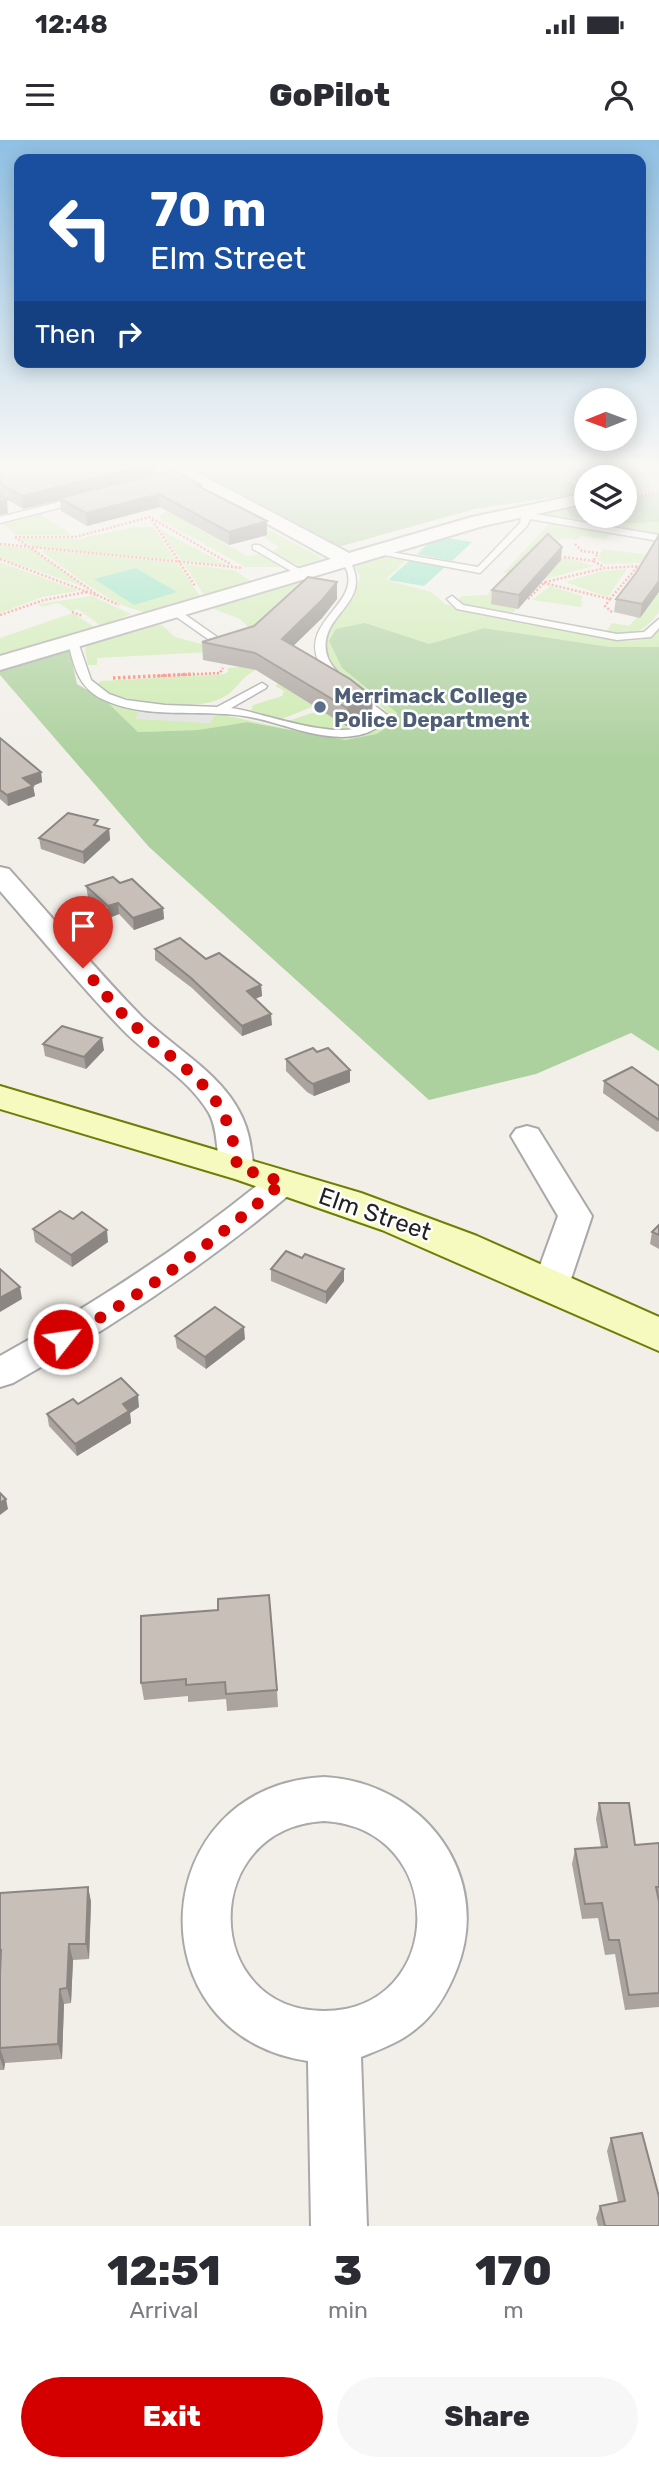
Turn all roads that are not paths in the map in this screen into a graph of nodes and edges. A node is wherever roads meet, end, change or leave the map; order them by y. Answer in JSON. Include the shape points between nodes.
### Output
{"nodes":[{"id":1,"x":281,"y":562,"type":"edge"},
{"id":2,"x":338,"y":562,"type":"edge"},
{"id":3,"x":347,"y":562,"type":"edge"},
{"id":4,"x":435,"y":562,"type":"edge"},
{"id":5,"x":487,"y":562,"type":"edge"},
{"id":6,"x":295,"y":571,"type":"junction"},
{"id":7,"x":452,"y":599,"type":"dead end"},
{"id":8,"x":174,"y":611,"type":"junction"},
{"id":9,"x":659,"y":622,"type":"edge"},
{"id":10,"x":212,"y":638,"type":"edge"},
{"id":11,"x":74,"y":642,"type":"junction"},
{"id":12,"x":0,"y":663,"type":"edge"},
{"id":13,"x":262,"y":687,"type":"dead end"},
{"id":14,"x":219,"y":710,"type":"junction"},
{"id":15,"x":0,"y":875,"type":"edge"},
{"id":16,"x":0,"y":1097,"type":"edge"},
{"id":17,"x":527,"y":1136,"type":"dead end"},
{"id":18,"x":237,"y":1167,"type":"junction"},
{"id":19,"x":283,"y":1182,"type":"junction"},
{"id":20,"x":551,"y":1285,"type":"junction"},
{"id":21,"x":659,"y":1335,"type":"edge"},
{"id":22,"x":0,"y":1373,"type":"edge"},
{"id":23,"x":334,"y":2037,"type":"junction"},
{"id":24,"x":340,"y":2226,"type":"edge"}],
"edges":[{"from":1,"to":6,"type":"lane"},
{"from":2,"to":6,"type":"street"},
{"from":3,"to":14,"type":"lane","via":[[354,581],[338,611],[323,626],[320,656],[329,671],[379,709],[381,720],[357,732],[339,733]]},
{"from":4,"to":5,"type":"lane","via":[[480,570]]},
{"from":6,"to":8,"type":"street"},
{"from":7,"to":9,"type":"lane","via":[[460,607],[617,637],[647,635]]},
{"from":8,"to":10,"type":"lane"},
{"from":8,"to":11,"type":"street"},
{"from":11,"to":12,"type":"street"},
{"from":11,"to":14,"type":"lane","via":[[84,680],[111,699],[150,707]]},
{"from":13,"to":14,"type":"lane"},
{"from":15,"to":18,"type":"street","via":[[133,1024],[196,1076],[225,1113]]},
{"from":16,"to":18,"type":"main road","name":"Elm Street"},
{"from":17,"to":20,"type":"street","via":[[575,1216]]},
{"from":18,"to":19,"type":"main road","name":"Elm Street"},
{"from":19,"to":20,"type":"main road","name":"Elm Street","via":[[395,1219]]},
{"from":19,"to":22,"type":"street","via":[[167,1273],[83,1328]]},
{"from":20,"to":21,"type":"main road","name":"Elm Street"},
{"from":23,"to":23,"type":"street","via":[[375,2026],[411,2001],[435,1965],[444,1925],[440,1884],[422,1848],[394,1820],[358,1803],[319,1798],[280,1807],[250,1825],[225,1851],[209,1884],[204,1921],[211,1958],[229,1992],[258,2017],[294,2034]]},
{"from":23,"to":24,"type":"street"}]}
